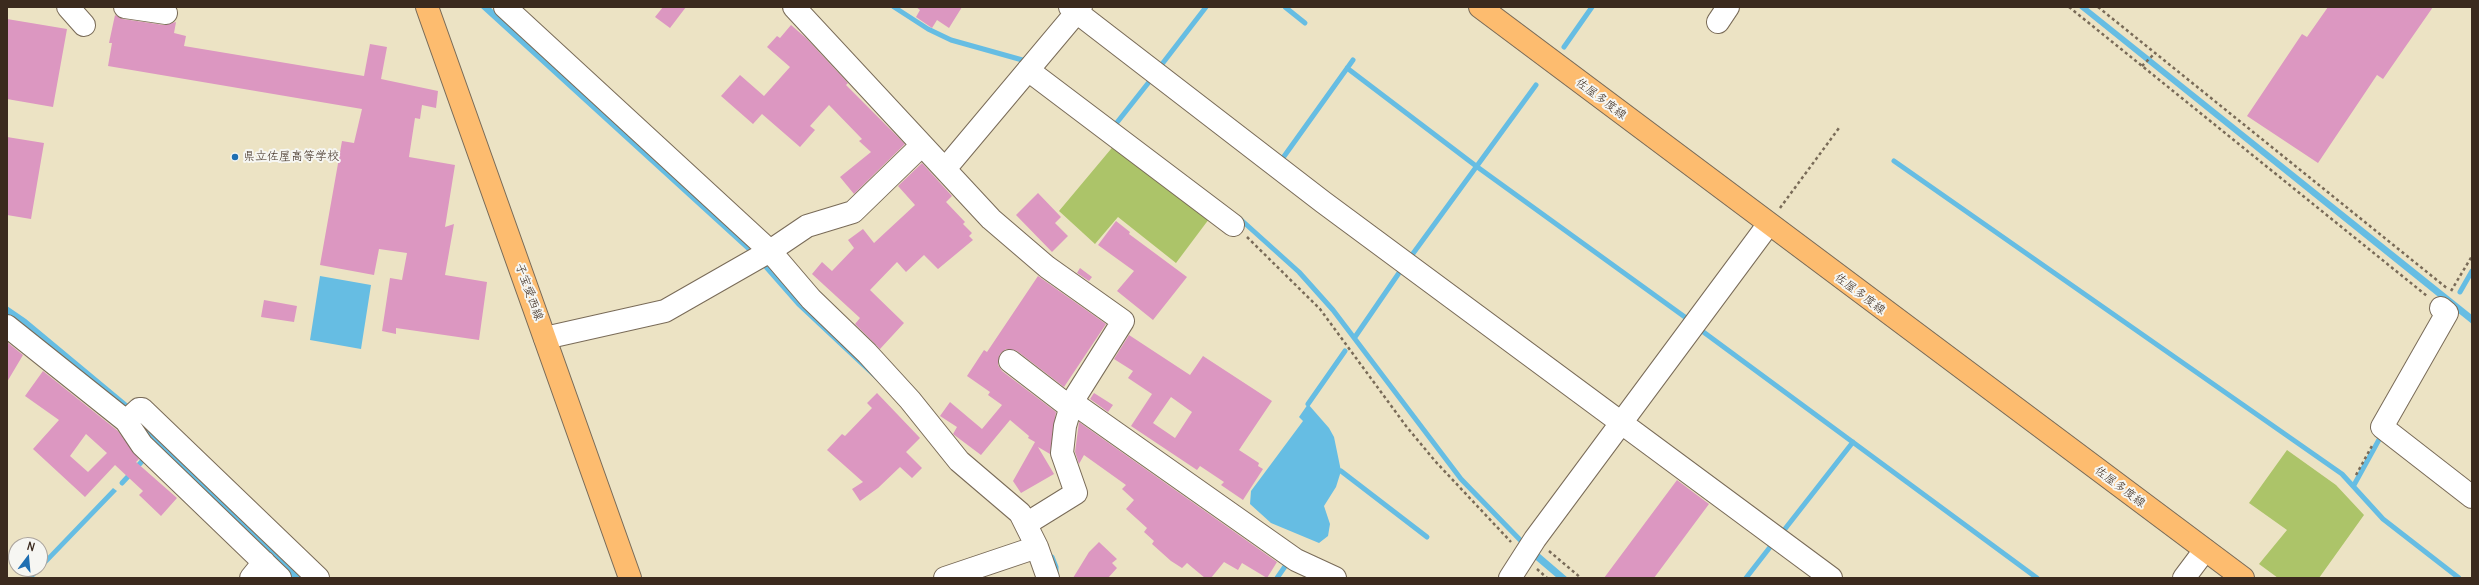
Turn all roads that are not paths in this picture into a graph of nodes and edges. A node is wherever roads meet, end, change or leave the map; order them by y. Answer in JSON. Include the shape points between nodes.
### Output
{"nodes":[{"id":1,"x":68,"y":7,"type":"edge"},
{"id":2,"x":125,"y":7,"type":"edge"},
{"id":3,"x":427,"y":7,"type":"edge"},
{"id":4,"x":505,"y":7,"type":"edge"},
{"id":5,"x":1480,"y":7,"type":"edge"},
{"id":6,"x":800,"y":9,"type":"edge"},
{"id":7,"x":1076,"y":9,"type":"edge"},
{"id":8,"x":166,"y":13,"type":"dead end"},
{"id":9,"x":84,"y":25,"type":"dead end"},
{"id":10,"x":1028,"y":70,"type":"junction"},
{"id":11,"x":922,"y":145,"type":"junction"},
{"id":12,"x":945,"y":169,"type":"junction"},
{"id":13,"x":1768,"y":225,"type":"junction"},
{"id":14,"x":1233,"y":226,"type":"road end"},
{"id":15,"x":762,"y":256,"type":"junction"},
{"id":16,"x":2447,"y":297,"type":"road end"},
{"id":17,"x":7,"y":326,"type":"edge"},
{"id":18,"x":545,"y":338,"type":"junction"},
{"id":19,"x":1010,"y":361,"type":"dead end"},
{"id":20,"x":1071,"y":405,"type":"junction"},
{"id":21,"x":130,"y":417,"type":"junction"},
{"id":22,"x":1620,"y":424,"type":"junction"},
{"id":23,"x":2472,"y":497,"type":"edge"},
{"id":24,"x":1026,"y":524,"type":"junction"},
{"id":25,"x":1037,"y":547,"type":"junction"},
{"id":26,"x":2205,"y":550,"type":"junction"},
{"id":27,"x":257,"y":570,"type":"edge"},
{"id":28,"x":280,"y":578,"type":"edge"},
{"id":29,"x":318,"y":578,"type":"edge"},
{"id":30,"x":630,"y":578,"type":"edge"},
{"id":31,"x":945,"y":578,"type":"edge"},
{"id":32,"x":1048,"y":578,"type":"edge"},
{"id":33,"x":1335,"y":578,"type":"edge"},
{"id":34,"x":1510,"y":578,"type":"edge"},
{"id":35,"x":1830,"y":578,"type":"edge"},
{"id":36,"x":2184,"y":578,"type":"edge"},
{"id":37,"x":2243,"y":578,"type":"edge"}],
"edges":[{"from":1,"to":9,"type":"street"},
{"from":2,"to":8,"type":"street"},
{"from":3,"to":18,"type":"main road","name":"子宝愛西線"},
{"from":4,"to":15,"type":"street"},
{"from":5,"to":13,"type":"main road","name":"佐屋多度線"},
{"from":6,"to":11,"type":"street"},
{"from":7,"to":10,"type":"street"},
{"from":7,"to":22,"type":"street","via":[[1323,202]]},
{"from":10,"to":12,"type":"street"},
{"from":10,"to":14,"type":"street"},
{"from":11,"to":12,"type":"street"},
{"from":11,"to":15,"type":"street","via":[[853,212],[807,226]]},
{"from":12,"to":20,"type":"street","via":[[990,220],[1047,266],[1123,321]]},
{"from":13,"to":22,"type":"street"},
{"from":13,"to":26,"type":"main road","name":"佐屋多度線"},
{"from":15,"to":18,"type":"street","via":[[665,311]]},
{"from":15,"to":24,"type":"street","via":[[867,353],[960,461],[1020,513]]},
{"from":16,"to":23,"type":"street","via":[[2447,313],[2382,428]]},
{"from":17,"to":21,"type":"street"},
{"from":18,"to":30,"type":"main road","name":"子宝愛西線"},
{"from":19,"to":20,"type":"street"},
{"from":20,"to":24,"type":"street","via":[[1065,426],[1062,453],[1076,493]]},
{"from":20,"to":33,"type":"street","via":[[1296,560]]},
{"from":21,"to":27,"type":"street","via":[[142,445]]},
{"from":21,"to":29,"type":"street","via":[[142,409]]},
{"from":22,"to":34,"type":"street"},
{"from":22,"to":35,"type":"street"},
{"from":24,"to":25,"type":"street"},
{"from":25,"to":31,"type":"street"},
{"from":25,"to":32,"type":"street"},
{"from":26,"to":36,"type":"street"},
{"from":26,"to":37,"type":"main road","name":"佐屋多度線"},
{"from":27,"to":28,"type":"street"}]}
